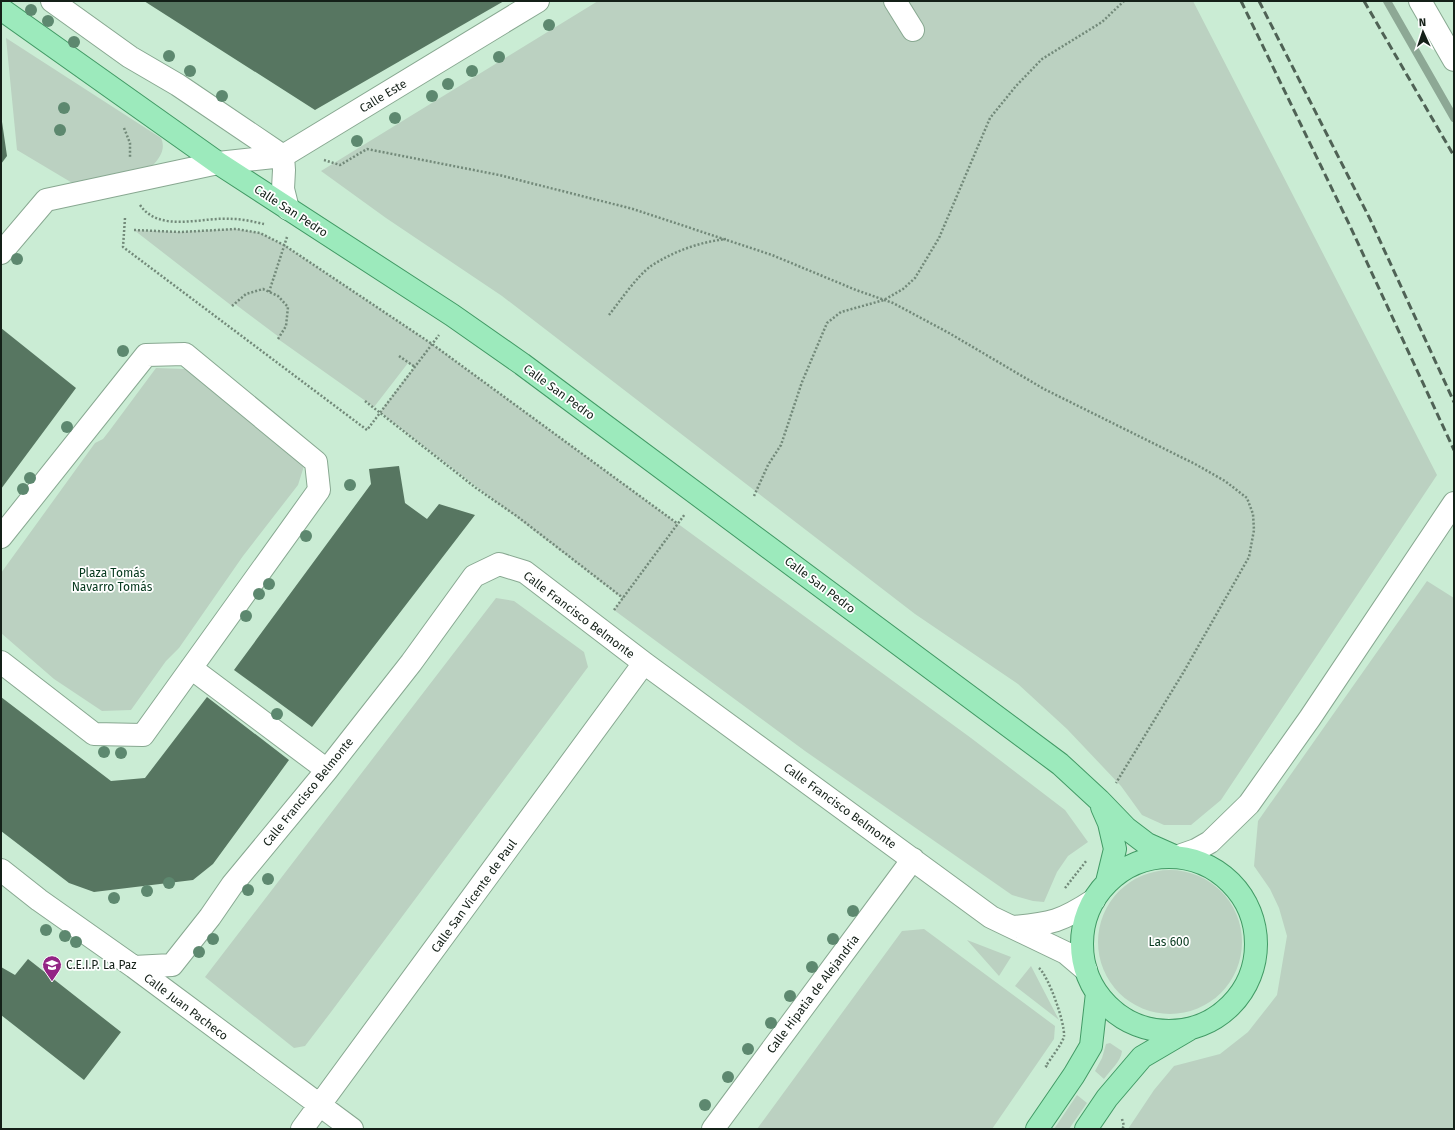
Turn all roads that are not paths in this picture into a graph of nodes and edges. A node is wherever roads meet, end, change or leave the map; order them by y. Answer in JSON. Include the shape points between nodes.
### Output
{"nodes":[{"id":1,"x":52,"y":1,"type":"edge"},
{"id":2,"x":538,"y":1,"type":"edge"},
{"id":3,"x":895,"y":1,"type":"edge"},
{"id":4,"x":1420,"y":1,"type":"edge"},
{"id":5,"x":1,"y":9,"type":"edge"},
{"id":6,"x":913,"y":30,"type":"dead end"},
{"id":7,"x":1454,"y":60,"type":"edge"},
{"id":8,"x":283,"y":156,"type":"junction"},
{"id":9,"x":218,"y":163,"type":"junction"},
{"id":10,"x":288,"y":209,"type":"junction"},
{"id":11,"x":1,"y":253,"type":"edge"},
{"id":12,"x":1454,"y":503,"type":"edge"},
{"id":13,"x":1,"y":537,"type":"edge"},
{"id":14,"x":1,"y":662,"type":"edge"},
{"id":15,"x":644,"y":663,"type":"junction"},
{"id":16,"x":191,"y":668,"type":"junction"},
{"id":17,"x":327,"y":770,"type":"junction"},
{"id":18,"x":1100,"y":800,"type":"junction"},
{"id":19,"x":1175,"y":857,"type":"junction"},
{"id":20,"x":913,"y":859,"type":"junction"},
{"id":21,"x":1,"y":870,"type":"edge"},
{"id":22,"x":1107,"y":882,"type":"junction"},
{"id":23,"x":1094,"y":900,"type":"junction"},
{"id":24,"x":1012,"y":927,"type":"junction"},
{"id":25,"x":134,"y":967,"type":"junction"},
{"id":26,"x":1086,"y":970,"type":"junction"},
{"id":27,"x":1097,"y":993,"type":"junction"},
{"id":28,"x":1193,"y":1027,"type":"junction"},
{"id":29,"x":321,"y":1106,"type":"junction"},
{"id":30,"x":302,"y":1129,"type":"edge"},
{"id":31,"x":352,"y":1129,"type":"edge"},
{"id":32,"x":713,"y":1129,"type":"edge"},
{"id":33,"x":1037,"y":1129,"type":"edge"},
{"id":34,"x":1086,"y":1129,"type":"edge"}],
"edges":[{"from":1,"to":8,"type":"street","via":[[130,57],[178,85]]},
{"from":2,"to":8,"type":"street","name":"Calle Este"},
{"from":3,"to":6,"type":"street"},
{"from":4,"to":7,"type":"street"},
{"from":5,"to":9,"type":"main road","name":"Calle San Pedro"},
{"from":8,"to":9,"type":"street","name":"Calle Este"},
{"from":8,"to":10,"type":"street","via":[[283,189]]},
{"from":9,"to":10,"type":"main road","name":"Calle San Pedro"},
{"from":9,"to":11,"type":"street","name":"Calle Este","via":[[46,200]]},
{"from":10,"to":18,"type":"main road","name":"Calle San Pedro","via":[[452,315],[522,364],[1016,730],[1060,764]]},
{"from":12,"to":19,"type":"street","via":[[1310,718],[1249,804],[1210,842]]},
{"from":13,"to":16,"type":"street","via":[[146,355],[185,354],[316,462],[319,490]]},
{"from":14,"to":16,"type":"street","via":[[94,734],[143,735]]},
{"from":15,"to":17,"type":"street","name":"Calle Francisco Belmonte","via":[[525,572],[499,564],[474,576],[411,663]]},
{"from":15,"to":20,"type":"street","name":"Calle Francisco Belmonte"},
{"from":15,"to":29,"type":"street","name":"Calle San Vicente de Paul"},
{"from":16,"to":17,"type":"street"},
{"from":17,"to":25,"type":"street","name":"Calle Francisco Belmonte","via":[[232,885],[172,965]]},
{"from":18,"to":19,"type":"main road","name":"Calle San Pedro","via":[[1126,828],[1147,844]]},
{"from":18,"to":22,"type":"main road","via":[[1115,849]]},
{"from":19,"to":22,"type":"main road","via":[[1149,858],[1126,867]]},
{"from":19,"to":28,"type":"main road","via":[[1198,861],[1220,873],[1238,890],[1251,911],[1257,934],[1256,959],[1248,982],[1238,997],[1216,1018]]},
{"from":20,"to":24,"type":"street","name":"Calle Francisco Belmonte","via":[[991,917]]},
{"from":20,"to":32,"type":"street","name":"Calle Hipatia de Alejandria"},
{"from":21,"to":25,"type":"street","name":"Calle Juan Pacheco"},
{"from":22,"to":23,"type":"main road"},
{"from":23,"to":24,"type":"street","via":[[1052,923]]},
{"from":23,"to":26,"type":"main road","via":[[1085,919],[1082,940]]},
{"from":24,"to":26,"type":"street","name":"Calle Francisco Belmonte","via":[[1066,953]]},
{"from":25,"to":29,"type":"street","name":"Calle Juan Pacheco"},
{"from":26,"to":27,"type":"main road"},
{"from":27,"to":28,"type":"main road","via":[[1107,1005],[1126,1019],[1147,1028],[1170,1031]]},
{"from":27,"to":33,"type":"main road","via":[[1091,1046]]},
{"from":28,"to":34,"type":"main road","via":[[1142,1057],[1102,1105]]},
{"from":29,"to":30,"type":"street","name":"Calle San Vicente de Paul"},
{"from":29,"to":31,"type":"street","name":"Calle Juan Pacheco"}]}
